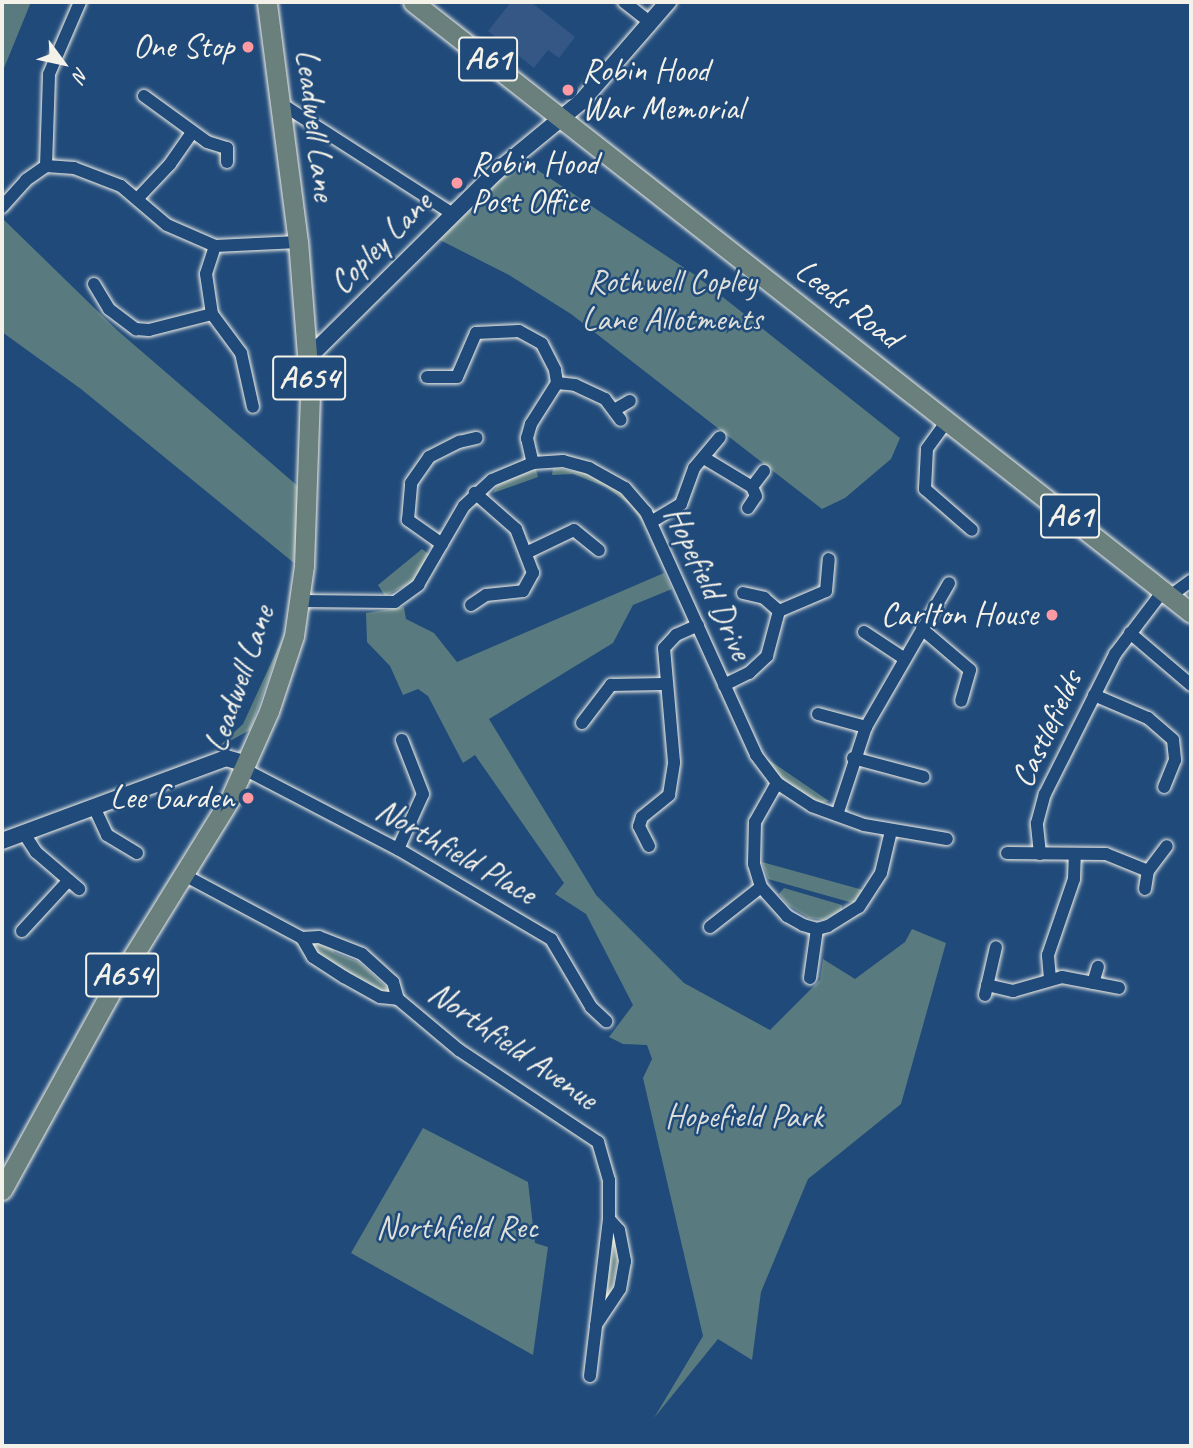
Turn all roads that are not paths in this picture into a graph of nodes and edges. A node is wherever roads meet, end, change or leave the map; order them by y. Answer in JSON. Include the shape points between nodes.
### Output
{"nodes":[{"id":1,"x":80,"y":2,"type":"edge"},
{"id":2,"x":267,"y":2,"type":"edge"},
{"id":3,"x":412,"y":2,"type":"edge"},
{"id":4,"x":624,"y":2,"type":"edge"},
{"id":5,"x":668,"y":2,"type":"edge"},
{"id":6,"x":650,"y":22,"type":"junction"},
{"id":7,"x":144,"y":96,"type":"dead end"},
{"id":8,"x":280,"y":103,"type":"junction"},
{"id":9,"x":563,"y":118,"type":"junction"},
{"id":10,"x":192,"y":132,"type":"junction"},
{"id":11,"x":227,"y":162,"type":"dead end"},
{"id":12,"x":46,"y":166,"type":"junction"},
{"id":13,"x":138,"y":198,"type":"junction"},
{"id":14,"x":2,"y":207,"type":"edge"},
{"id":15,"x":453,"y":214,"type":"junction"},
{"id":16,"x":298,"y":242,"type":"junction"},
{"id":17,"x":215,"y":246,"type":"junction"},
{"id":18,"x":94,"y":284,"type":"dead end"},
{"id":19,"x":212,"y":314,"type":"junction"},
{"id":20,"x":308,"y":359,"type":"junction"},
{"id":21,"x":427,"y":377,"type":"dead end"},
{"id":22,"x":557,"y":383,"type":"junction"},
{"id":23,"x":630,"y":401,"type":"dead end"},
{"id":24,"x":253,"y":407,"type":"dead end"},
{"id":25,"x":947,"y":421,"type":"junction"},
{"id":26,"x":720,"y":437,"type":"dead end"},
{"id":27,"x":477,"y":438,"type":"dead end"},
{"id":28,"x":704,"y":458,"type":"junction"},
{"id":29,"x":533,"y":463,"type":"junction"},
{"id":30,"x":764,"y":471,"type":"dead end"},
{"id":31,"x":752,"y":487,"type":"junction"},
{"id":32,"x":475,"y":493,"type":"junction"},
{"id":33,"x":755,"y":505,"type":"dead end"},
{"id":34,"x":651,"y":522,"type":"junction"},
{"id":35,"x":972,"y":530,"type":"dead end"},
{"id":36,"x":442,"y":544,"type":"junction"},
{"id":37,"x":599,"y":550,"type":"dead end"},
{"id":38,"x":526,"y":552,"type":"junction"},
{"id":39,"x":829,"y":559,"type":"dead end"},
{"id":40,"x":1191,"y":581,"type":"edge"},
{"id":41,"x":949,"y":583,"type":"dead end"},
{"id":42,"x":743,"y":593,"type":"dead end"},
{"id":43,"x":1166,"y":594,"type":"junction"},
{"id":44,"x":300,"y":601,"type":"junction"},
{"id":45,"x":471,"y":606,"type":"dead end"},
{"id":46,"x":779,"y":611,"type":"junction"},
{"id":47,"x":1191,"y":613,"type":"edge"},
{"id":48,"x":698,"y":625,"type":"junction"},
{"id":49,"x":922,"y":629,"type":"junction"},
{"id":50,"x":864,"y":632,"type":"dead end"},
{"id":51,"x":1130,"y":634,"type":"junction"},
{"id":52,"x":905,"y":659,"type":"junction"},
{"id":53,"x":663,"y":684,"type":"junction"},
{"id":54,"x":724,"y":685,"type":"junction"},
{"id":55,"x":1191,"y":685,"type":"edge"},
{"id":56,"x":1094,"y":695,"type":"junction"},
{"id":57,"x":961,"y":701,"type":"dead end"},
{"id":58,"x":818,"y":714,"type":"dead end"},
{"id":59,"x":582,"y":723,"type":"dead end"},
{"id":60,"x":866,"y":727,"type":"junction"},
{"id":61,"x":688,"y":732,"type":"dead end"},
{"id":62,"x":673,"y":735,"type":"junction"},
{"id":63,"x":402,"y":740,"type":"dead end"},
{"id":64,"x":1191,"y":744,"type":"edge"},
{"id":65,"x":1177,"y":745,"type":"junction"},
{"id":66,"x":853,"y":758,"type":"junction"},
{"id":67,"x":246,"y":766,"type":"junction"},
{"id":68,"x":924,"y":777,"type":"dead end"},
{"id":69,"x":777,"y":783,"type":"junction"},
{"id":70,"x":1164,"y":787,"type":"dead end"},
{"id":71,"x":93,"y":807,"type":"junction"},
{"id":72,"x":837,"y":815,"type":"junction"},
{"id":73,"x":891,"y":831,"type":"junction"},
{"id":74,"x":23,"y":832,"type":"junction"},
{"id":75,"x":947,"y":839,"type":"dead end"},
{"id":76,"x":2,"y":841,"type":"edge"},
{"id":77,"x":649,"y":846,"type":"dead end"},
{"id":78,"x":1167,"y":846,"type":"dead end"},
{"id":79,"x":398,"y":849,"type":"junction"},
{"id":80,"x":137,"y":853,"type":"dead end"},
{"id":81,"x":1007,"y":853,"type":"dead end"},
{"id":82,"x":1040,"y":854,"type":"junction"},
{"id":83,"x":1076,"y":854,"type":"junction"},
{"id":84,"x":1148,"y":871,"type":"junction"},
{"id":85,"x":186,"y":876,"type":"junction"},
{"id":86,"x":68,"y":881,"type":"junction"},
{"id":87,"x":761,"y":887,"type":"junction"},
{"id":88,"x":79,"y":889,"type":"dead end"},
{"id":89,"x":1145,"y":889,"type":"dead end"},
{"id":90,"x":710,"y":927,"type":"dead end"},
{"id":91,"x":817,"y":929,"type":"junction"},
{"id":92,"x":22,"y":931,"type":"dead end"},
{"id":93,"x":302,"y":938,"type":"junction"},
{"id":94,"x":996,"y":947,"type":"dead end"},
{"id":95,"x":1098,"y":967,"type":"dead end"},
{"id":96,"x":810,"y":978,"type":"dead end"},
{"id":97,"x":1051,"y":979,"type":"junction"},
{"id":98,"x":1093,"y":983,"type":"junction"},
{"id":99,"x":1119,"y":988,"type":"dead end"},
{"id":100,"x":398,"y":999,"type":"junction"},
{"id":101,"x":606,"y":1021,"type":"dead end"},
{"id":102,"x":2,"y":1190,"type":"edge"},
{"id":103,"x":609,"y":1219,"type":"junction"},
{"id":104,"x":596,"y":1325,"type":"junction"},
{"id":105,"x":590,"y":1376,"type":"dead end"}],
"edges":[{"from":1,"to":12,"type":"street","via":[[49,74]]},
{"from":2,"to":8,"type":"main road","name":"Leadwell Lane","number":"A654"},
{"from":3,"to":9,"type":"main road","name":"Leeds Road","number":"A61"},
{"from":4,"to":6,"type":"street"},
{"from":5,"to":6,"type":"street","name":"Copley Lane"},
{"from":6,"to":9,"type":"street","name":"Copley Lane"},
{"from":7,"to":10,"type":"street"},
{"from":8,"to":15,"type":"street"},
{"from":8,"to":16,"type":"main road","name":"Leadwell Lane","number":"A654"},
{"from":9,"to":15,"type":"street","name":"Copley Lane"},
{"from":9,"to":25,"type":"main road","name":"Leeds Road","number":"A61"},
{"from":10,"to":11,"type":"street","via":[[226,148]]},
{"from":10,"to":13,"type":"street"},
{"from":12,"to":13,"type":"street","via":[[102,177]]},
{"from":12,"to":14,"type":"street"},
{"from":13,"to":17,"type":"street","via":[[167,225]]},
{"from":15,"to":20,"type":"street","name":"Copley Lane"},
{"from":16,"to":17,"type":"street"},
{"from":16,"to":20,"type":"main road","name":"Leadwell Lane","number":"A654"},
{"from":17,"to":19,"type":"street","via":[[206,274]]},
{"from":18,"to":19,"type":"street","via":[[108,309],[136,329]]},
{"from":19,"to":24,"type":"street","via":[[241,353]]},
{"from":20,"to":44,"type":"main road","name":"Leadwell Lane","number":"A654","via":[[309,454]]},
{"from":21,"to":22,"type":"street","via":[[457,377],[471,338],[504,330],[519,331],[542,344]]},
{"from":22,"to":23,"type":"street","via":[[588,390],[618,414]]},
{"from":22,"to":29,"type":"street","via":[[531,424],[527,438]]},
{"from":25,"to":35,"type":"street","via":[[927,449],[925,489]]},
{"from":25,"to":43,"type":"main road","number":"A61"},
{"from":26,"to":28,"type":"street"},
{"from":27,"to":36,"type":"street","via":[[456,436],[429,457],[417,470],[408,496],[408,520]]},
{"from":28,"to":31,"type":"street"},
{"from":28,"to":34,"type":"street","via":[[688,481],[681,504]]},
{"from":29,"to":32,"type":"street","name":"Hopefield Drive","via":[[507,471]]},
{"from":29,"to":34,"type":"street","name":"Hopefield Drive","via":[[576,463],[600,472],[637,500]]},
{"from":30,"to":31,"type":"street"},
{"from":31,"to":33,"type":"street"},
{"from":32,"to":36,"type":"street","name":"Hopefield Drive"},
{"from":32,"to":38,"type":"street","via":[[516,529]]},
{"from":34,"to":48,"type":"street","name":"Hopefield Drive"},
{"from":36,"to":44,"type":"street","name":"Hopefield Drive","via":[[418,585],[394,602]]},
{"from":37,"to":38,"type":"street","via":[[574,530]]},
{"from":38,"to":45,"type":"street","via":[[533,573],[523,591],[486,595]]},
{"from":39,"to":46,"type":"street","via":[[826,591]]},
{"from":40,"to":43,"type":"street","name":"Castlefields"},
{"from":41,"to":49,"type":"street"},
{"from":42,"to":46,"type":"street","via":[[764,598]]},
{"from":43,"to":47,"type":"main road","number":"A61"},
{"from":43,"to":51,"type":"street","name":"Castlefields"},
{"from":44,"to":67,"type":"main road","name":"Leadwell Lane","number":"A654","via":[[284,671]]},
{"from":46,"to":54,"type":"street","via":[[767,656],[749,673]]},
{"from":48,"to":53,"type":"street","via":[[676,635],[664,648]]},
{"from":48,"to":54,"type":"street","name":"Hopefield Drive"},
{"from":49,"to":52,"type":"street"},
{"from":49,"to":57,"type":"street","via":[[970,670]]},
{"from":50,"to":52,"type":"street"},
{"from":51,"to":55,"type":"street"},
{"from":51,"to":56,"type":"street","name":"Castlefields"},
{"from":52,"to":60,"type":"street"},
{"from":53,"to":59,"type":"street","via":[[611,685]]},
{"from":53,"to":62,"type":"street"},
{"from":54,"to":69,"type":"street","name":"Hopefield Drive","via":[[756,755]]},
{"from":56,"to":65,"type":"street","via":[[1148,718]]},
{"from":56,"to":82,"type":"street","name":"Castlefields","via":[[1039,810]]},
{"from":58,"to":60,"type":"street"},
{"from":60,"to":66,"type":"street"},
{"from":61,"to":62,"type":"street"},
{"from":62,"to":77,"type":"street","via":[[669,795],[649,809],[639,826]]},
{"from":63,"to":79,"type":"street","via":[[423,794]]},
{"from":64,"to":65,"type":"street"},
{"from":65,"to":70,"type":"street"},
{"from":66,"to":68,"type":"street"},
{"from":66,"to":72,"type":"street"},
{"from":67,"to":71,"type":"street","via":[[226,758]]},
{"from":67,"to":79,"type":"street","name":"Northfield Place"},
{"from":67,"to":85,"type":"main road","name":"Leadwell Lane","number":"A654"},
{"from":69,"to":72,"type":"street","name":"Hopefield Drive","via":[[812,806]]},
{"from":69,"to":87,"type":"street","via":[[755,822],[751,843]]},
{"from":71,"to":74,"type":"street"},
{"from":71,"to":80,"type":"street","via":[[107,835]]},
{"from":72,"to":73,"type":"street","name":"Hopefield Drive"},
{"from":73,"to":75,"type":"street","name":"Hopefield Drive"},
{"from":73,"to":91,"type":"street","via":[[871,891],[843,920]]},
{"from":74,"to":76,"type":"street"},
{"from":74,"to":86,"type":"street","via":[[36,852]]},
{"from":78,"to":84,"type":"street"},
{"from":79,"to":101,"type":"street","name":"Northfield Place","via":[[551,939],[591,1007]]},
{"from":81,"to":82,"type":"street"},
{"from":82,"to":83,"type":"street"},
{"from":83,"to":84,"type":"street","via":[[1106,854]]},
{"from":83,"to":97,"type":"street","via":[[1074,879],[1048,955]]},
{"from":84,"to":89,"type":"street"},
{"from":85,"to":93,"type":"street","name":"Northfield Avenue"},
{"from":85,"to":102,"type":"main road","name":"Leadwell Lane","number":"A654","via":[[109,995]]},
{"from":86,"to":88,"type":"street"},
{"from":86,"to":92,"type":"street"},
{"from":87,"to":90,"type":"street"},
{"from":87,"to":91,"type":"street","via":[[787,916]]},
{"from":91,"to":96,"type":"street"},
{"from":93,"to":100,"type":"street","name":"Northfield Avenue","via":[[313,957],[344,977],[380,997]]},
{"from":93,"to":100,"type":"street","name":"Northfield Avenue","via":[[319,937],[362,954],[393,982]]},
{"from":94,"to":97,"type":"street","via":[[986,990],[1013,991]]},
{"from":95,"to":98,"type":"street"},
{"from":97,"to":98,"type":"street"},
{"from":98,"to":99,"type":"street"},
{"from":100,"to":103,"type":"street","name":"Northfield Avenue","via":[[459,1050],[598,1142],[609,1180]]},
{"from":103,"to":104,"type":"street","name":"Northfield Avenue"},
{"from":103,"to":104,"type":"street","name":"Northfield Avenue","via":[[619,1230],[624,1274],[611,1309]]},
{"from":104,"to":105,"type":"street","name":"Northfield Avenue"}]}
